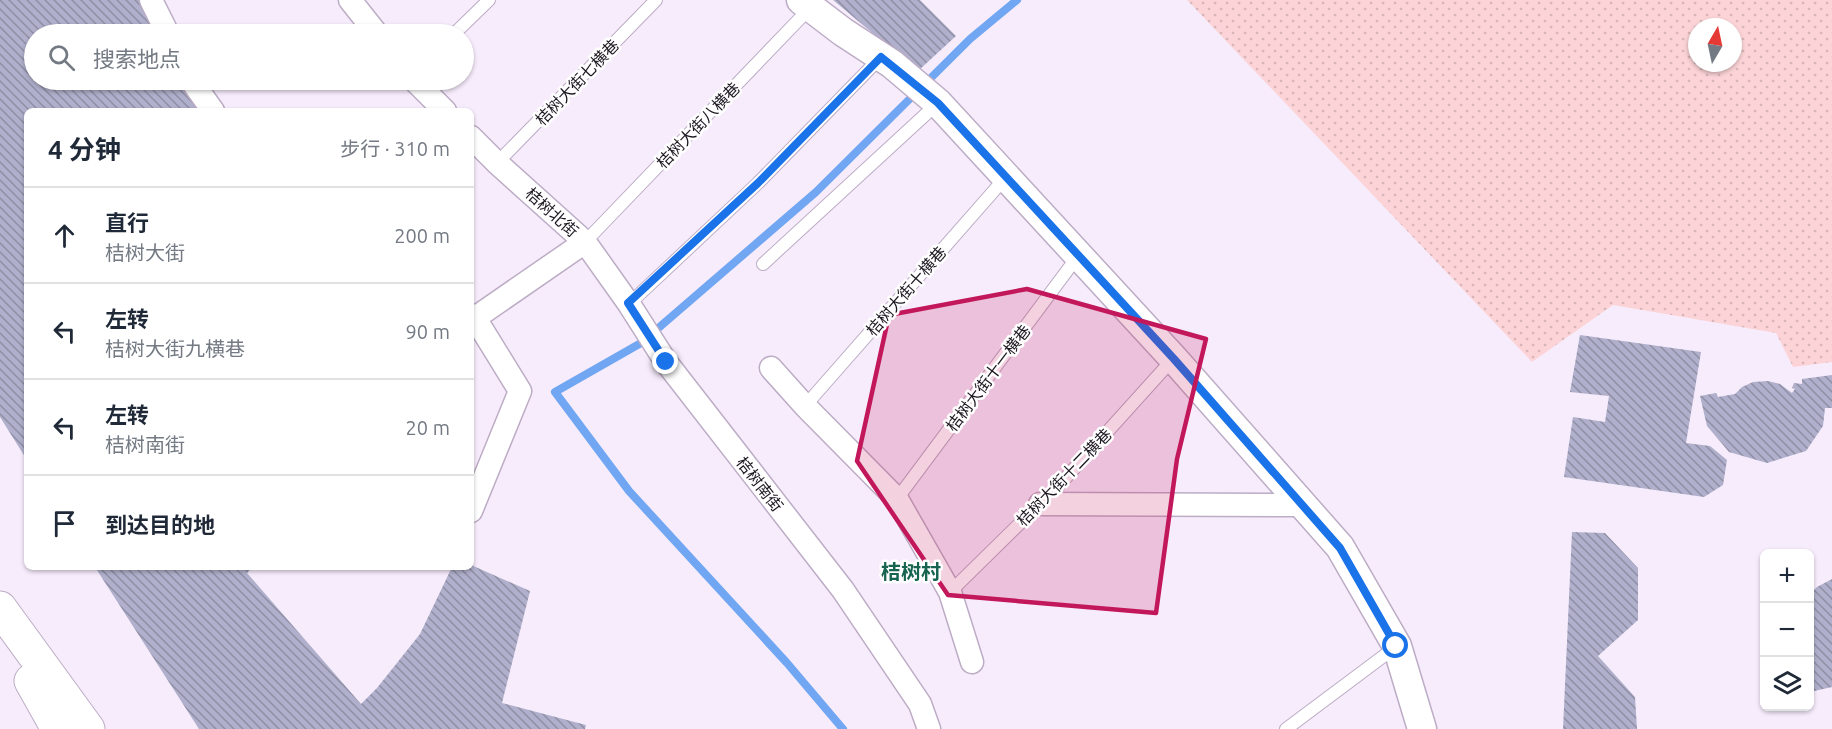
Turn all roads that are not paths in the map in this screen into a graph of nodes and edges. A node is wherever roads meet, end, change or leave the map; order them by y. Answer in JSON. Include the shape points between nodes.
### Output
{"nodes":[{"id":1,"x":151,"y":0,"type":"edge"},
{"id":2,"x":350,"y":0,"type":"edge"},
{"id":3,"x":489,"y":0,"type":"edge"},
{"id":4,"x":657,"y":0,"type":"edge"},
{"id":5,"x":806,"y":4,"type":"edge"},
{"id":6,"x":163,"y":24,"type":"edge"},
{"id":7,"x":370,"y":24,"type":"edge"},
{"id":8,"x":464,"y":24,"type":"edge"},
{"id":9,"x":887,"y":60,"type":"junction"},
{"id":10,"x":198,"y":90,"type":"edge"},
{"id":11,"x":424,"y":90,"type":"edge"},
{"id":12,"x":938,"y":103,"type":"junction"},
{"id":13,"x":211,"y":108,"type":"edge"},
{"id":14,"x":442,"y":108,"type":"edge"},
{"id":15,"x":474,"y":140,"type":"edge"},
{"id":16,"x":497,"y":163,"type":"junction"},
{"id":17,"x":1006,"y":177,"type":"junction"},
{"id":18,"x":585,"y":242,"type":"junction"},
{"id":19,"x":1078,"y":256,"type":"junction"},
{"id":20,"x":763,"y":264,"type":"dead end"},
{"id":21,"x":631,"y":308,"type":"junction"},
{"id":22,"x":474,"y":315,"type":"edge"},
{"id":23,"x":474,"y":318,"type":"edge"},
{"id":24,"x":1174,"y":359,"type":"junction"},
{"id":25,"x":771,"y":368,"type":"dead end"},
{"id":26,"x":805,"y":406,"type":"junction"},
{"id":27,"x":897,"y":499,"type":"junction"},
{"id":28,"x":474,"y":504,"type":"edge"},
{"id":29,"x":1040,"y":504,"type":"junction"},
{"id":30,"x":1302,"y":505,"type":"junction"},
{"id":31,"x":950,"y":592,"type":"junction"},
{"id":32,"x":0,"y":608,"type":"edge"},
{"id":33,"x":0,"y":623,"type":"edge"},
{"id":34,"x":1396,"y":646,"type":"junction"},
{"id":35,"x":972,"y":662,"type":"dead end"},
{"id":36,"x":58,"y":729,"type":"edge"},
{"id":37,"x":88,"y":729,"type":"edge"},
{"id":38,"x":929,"y":729,"type":"edge"},
{"id":39,"x":1286,"y":729,"type":"edge"},
{"id":40,"x":1422,"y":729,"type":"edge"}],
"edges":[{"from":1,"to":6,"type":"street"},
{"from":2,"to":7,"type":"street"},
{"from":3,"to":8,"type":"lane"},
{"from":4,"to":16,"type":"lane","name":"桔树大街七横巷"},
{"from":5,"to":9,"type":"street"},
{"from":5,"to":18,"type":"lane","name":"桔树大街八横巷"},
{"from":9,"to":12,"type":"street"},
{"from":9,"to":21,"type":"lane"},
{"from":10,"to":13,"type":"street"},
{"from":11,"to":14,"type":"street"},
{"from":12,"to":17,"type":"street"},
{"from":12,"to":20,"type":"lane"},
{"from":15,"to":16,"type":"street","name":"桔树北街"},
{"from":16,"to":18,"type":"street","name":"桔树北街"},
{"from":17,"to":19,"type":"street"},
{"from":17,"to":26,"type":"lane","name":"桔树大街十横巷"},
{"from":18,"to":21,"type":"street","name":"桔树南街"},
{"from":18,"to":22,"type":"street","name":"桔树北街"},
{"from":19,"to":24,"type":"street"},
{"from":19,"to":27,"type":"lane","name":"桔树大街十一横巷"},
{"from":21,"to":38,"type":"street","name":"桔树南街","via":[[666,362],[843,590],[920,704]]},
{"from":23,"to":28,"type":"street","via":[[520,391]]},
{"from":24,"to":29,"type":"lane","name":"桔树大街十二横巷"},
{"from":24,"to":30,"type":"street"},
{"from":25,"to":26,"type":"street"},
{"from":26,"to":27,"type":"street"},
{"from":27,"to":31,"type":"street"},
{"from":29,"to":30,"type":"street"},
{"from":29,"to":31,"type":"lane","name":"桔树大街十二横巷"},
{"from":30,"to":34,"type":"street","via":[[1340,548]]},
{"from":31,"to":35,"type":"street"},
{"from":32,"to":37,"type":"main road"},
{"from":33,"to":36,"type":"main road"},
{"from":34,"to":39,"type":"lane"},
{"from":34,"to":40,"type":"street"}]}
